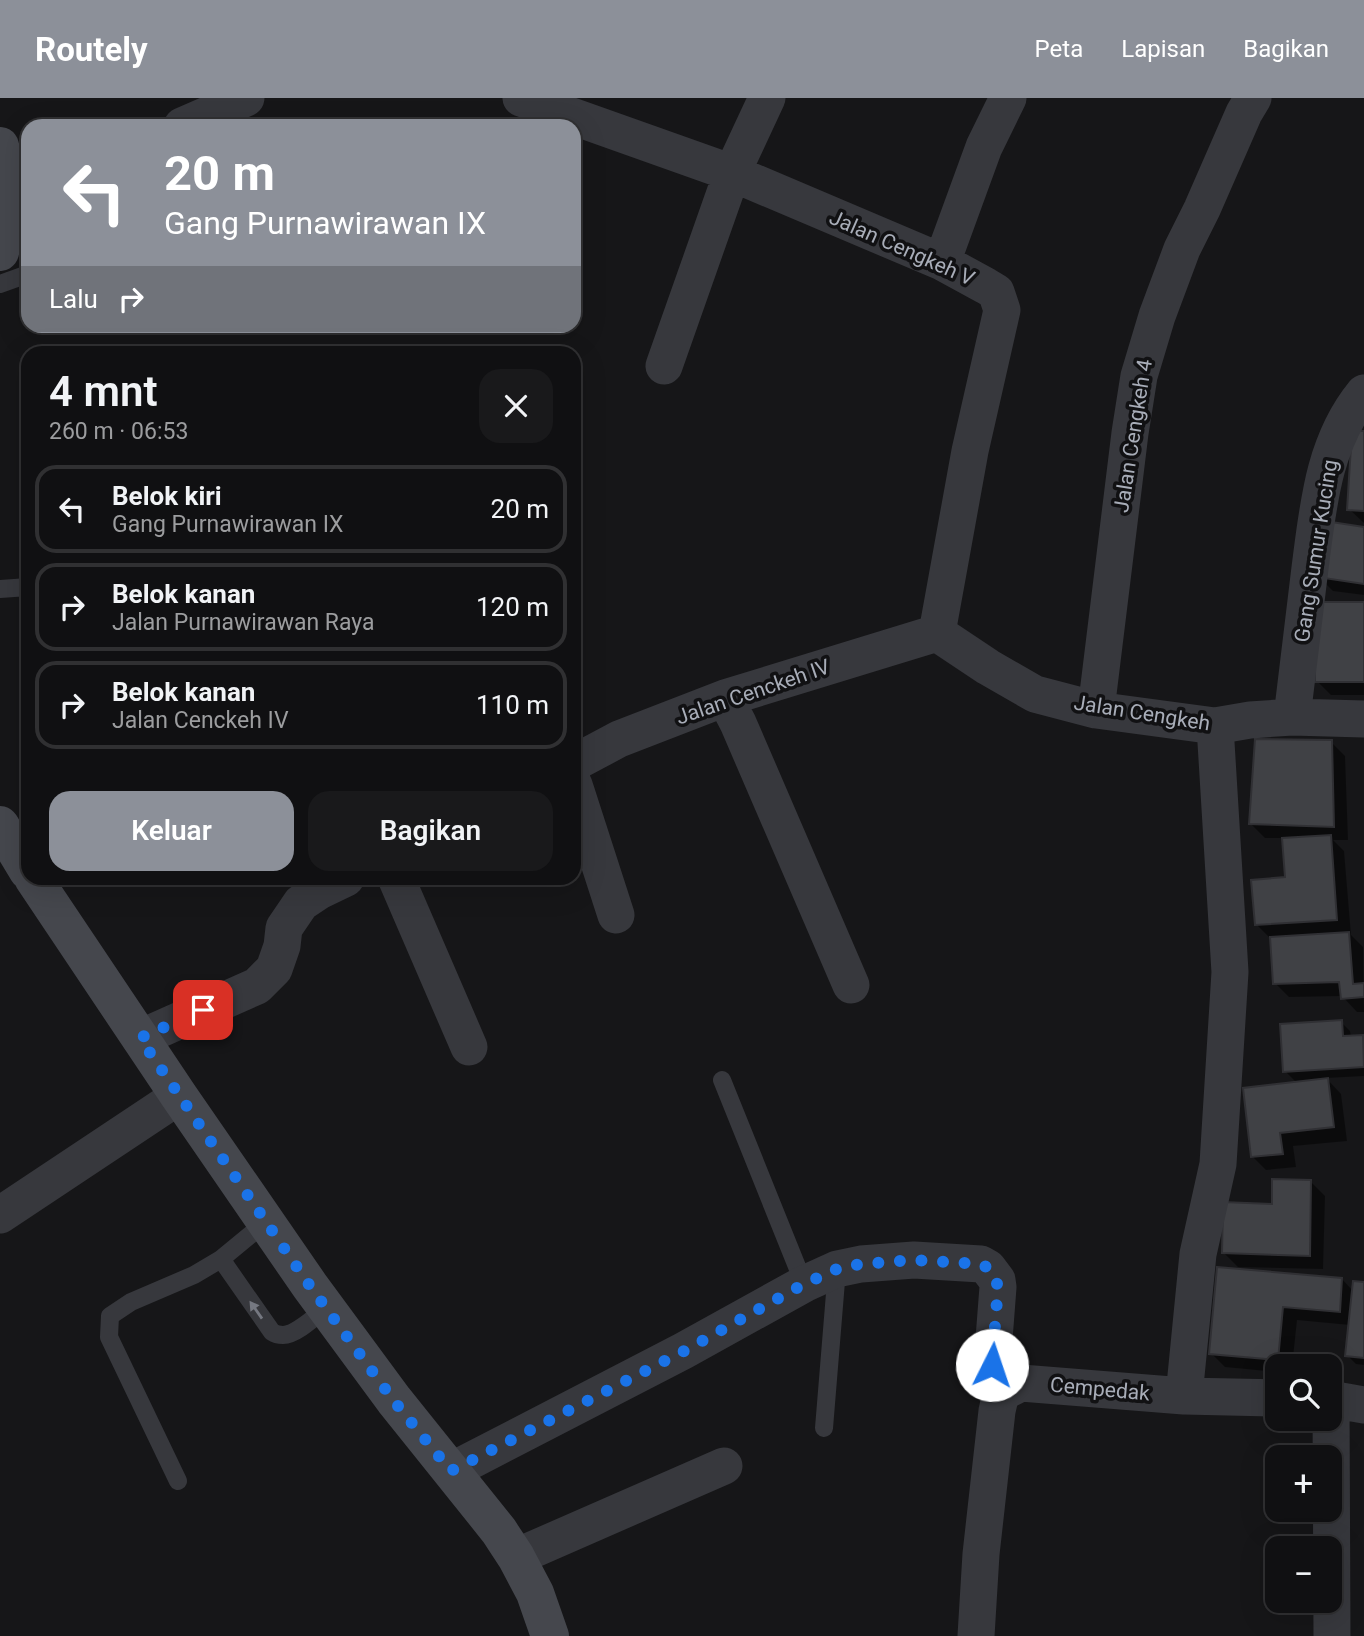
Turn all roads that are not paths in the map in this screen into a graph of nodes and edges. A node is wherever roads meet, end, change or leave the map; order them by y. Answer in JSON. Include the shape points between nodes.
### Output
{"nodes":[{"id":1,"x":246,"y":98,"type":"edge"},
{"id":2,"x":767,"y":98,"type":"edge"},
{"id":3,"x":1008,"y":98,"type":"edge"},
{"id":4,"x":1253,"y":98,"type":"edge"},
{"id":5,"x":536,"y":107,"type":"edge"},
{"id":6,"x":198,"y":119,"type":"edge"},
{"id":7,"x":572,"y":119,"type":"edge"},
{"id":8,"x":581,"y":122,"type":"edge"},
{"id":9,"x":0,"y":146,"type":"edge"},
{"id":10,"x":732,"y":173,"type":"junction"},
{"id":11,"x":19,"y":181,"type":"edge"},
{"id":12,"x":0,"y":253,"type":"edge"},
{"id":13,"x":942,"y":262,"type":"junction"},
{"id":14,"x":21,"y":276,"type":"edge"},
{"id":15,"x":0,"y":284,"type":"edge"},
{"id":16,"x":664,"y":366,"type":"dead end"},
{"id":17,"x":1364,"y":393,"type":"edge"},
{"id":18,"x":21,"y":588,"type":"edge"},
{"id":19,"x":0,"y":589,"type":"edge"},
{"id":20,"x":937,"y":634,"type":"junction"},
{"id":21,"x":725,"y":698,"type":"junction"},
{"id":22,"x":1096,"y":710,"type":"junction"},
{"id":23,"x":1293,"y":717,"type":"junction"},
{"id":24,"x":1364,"y":719,"type":"edge"},
{"id":25,"x":1215,"y":726,"type":"junction"},
{"id":26,"x":581,"y":759,"type":"edge"},
{"id":27,"x":581,"y":807,"type":"edge"},
{"id":28,"x":0,"y":825,"type":"edge"},
{"id":29,"x":21,"y":860,"type":"edge"},
{"id":30,"x":38,"y":885,"type":"edge"},
{"id":31,"x":331,"y":885,"type":"edge"},
{"id":32,"x":399,"y":885,"type":"edge"},
{"id":33,"x":615,"y":915,"type":"dead end"},
{"id":34,"x":851,"y":985,"type":"dead end"},
{"id":35,"x":140,"y":1038,"type":"junction"},
{"id":36,"x":469,"y":1047,"type":"dead end"},
{"id":37,"x":722,"y":1080,"type":"dead end"},
{"id":38,"x":179,"y":1096,"type":"junction"},
{"id":39,"x":0,"y":1215,"type":"edge"},
{"id":40,"x":266,"y":1222,"type":"junction"},
{"id":41,"x":221,"y":1259,"type":"junction"},
{"id":42,"x":837,"y":1269,"type":"junction"},
{"id":43,"x":804,"y":1284,"type":"junction"},
{"id":44,"x":326,"y":1308,"type":"junction"},
{"id":45,"x":1001,"y":1393,"type":"junction"},
{"id":46,"x":1184,"y":1396,"type":"junction"},
{"id":47,"x":1265,"y":1398,"type":"edge"},
{"id":48,"x":824,"y":1429,"type":"dead end"},
{"id":49,"x":1341,"y":1431,"type":"edge"},
{"id":50,"x":724,"y":1466,"type":"dead end"},
{"id":51,"x":451,"y":1471,"type":"junction"},
{"id":52,"x":178,"y":1481,"type":"dead end"},
{"id":53,"x":516,"y":1557,"type":"junction"},
{"id":54,"x":549,"y":1636,"type":"edge"},
{"id":55,"x":976,"y":1636,"type":"edge"},
{"id":56,"x":1332,"y":1636,"type":"edge"}],
"edges":[{"from":1,"to":6,"type":"street"},
{"from":2,"to":10,"type":"street"},
{"from":3,"to":13,"type":"street","via":[[984,147]]},
{"from":4,"to":22,"type":"street","name":"Jalan Cengkeh 4","via":[[1182,249],[1139,376]]},
{"from":5,"to":7,"type":"street","name":"Jalan Cengkeh V"},
{"from":8,"to":10,"type":"street","name":"Jalan Cengkeh V"},
{"from":9,"to":11,"type":"street"},
{"from":10,"to":13,"type":"street","name":"Jalan Cengkeh V"},
{"from":10,"to":16,"type":"street"},
{"from":11,"to":12,"type":"street"},
{"from":13,"to":20,"type":"street","name":"Jalan Cengkeh V","via":[[996,292],[1002,310],[970,451]]},
{"from":14,"to":15,"type":"lane"},
{"from":17,"to":23,"type":"street","name":"Gang Sumur Kucing","via":[[1333,445],[1323,479]]},
{"from":18,"to":19,"type":"lane"},
{"from":20,"to":21,"type":"street","name":"Jalan Cenckeh IV"},
{"from":20,"to":22,"type":"street","name":"Jalan Cengkeh","via":[[1035,694]]},
{"from":21,"to":26,"type":"street","name":"Jalan Cenckeh IV","via":[[619,739]]},
{"from":21,"to":34,"type":"street"},
{"from":22,"to":25,"type":"street","name":"Jalan Cengkeh"},
{"from":23,"to":24,"type":"street","name":"Jalan Cengkeh"},
{"from":23,"to":25,"type":"street","name":"Jalan Cengkeh"},
{"from":25,"to":46,"type":"street","via":[[1230,972],[1218,1164],[1198,1254]]},
{"from":27,"to":33,"type":"street"},
{"from":28,"to":29,"type":"street"},
{"from":30,"to":35,"type":"street"},
{"from":31,"to":35,"type":"street","via":[[301,903],[284,928],[274,969],[257,986]]},
{"from":32,"to":36,"type":"street"},
{"from":35,"to":38,"type":"street"},
{"from":37,"to":43,"type":"lane"},
{"from":38,"to":39,"type":"street"},
{"from":38,"to":40,"type":"street"},
{"from":40,"to":41,"type":"lane"},
{"from":40,"to":44,"type":"street"},
{"from":44,"to":41,"type":"lane","one_way":true,"via":[[289,1334],[272,1332]]},
{"from":41,"to":52,"type":"lane","via":[[110,1316],[109,1337]]},
{"from":42,"to":43,"type":"street"},
{"from":42,"to":45,"type":"street","via":[[914,1260],[988,1268],[998,1287],[992,1365]]},
{"from":42,"to":48,"type":"lane"},
{"from":43,"to":51,"type":"street"},
{"from":44,"to":51,"type":"street"},
{"from":45,"to":46,"type":"street","name":"Cempedak","via":[[1021,1383]]},
{"from":45,"to":55,"type":"street"},
{"from":46,"to":47,"type":"street","name":"Cempedak"},
{"from":49,"to":56,"type":"street"},
{"from":50,"to":53,"type":"street"},
{"from":51,"to":53,"type":"street"},
{"from":53,"to":54,"type":"street","via":[[535,1593]]}]}
